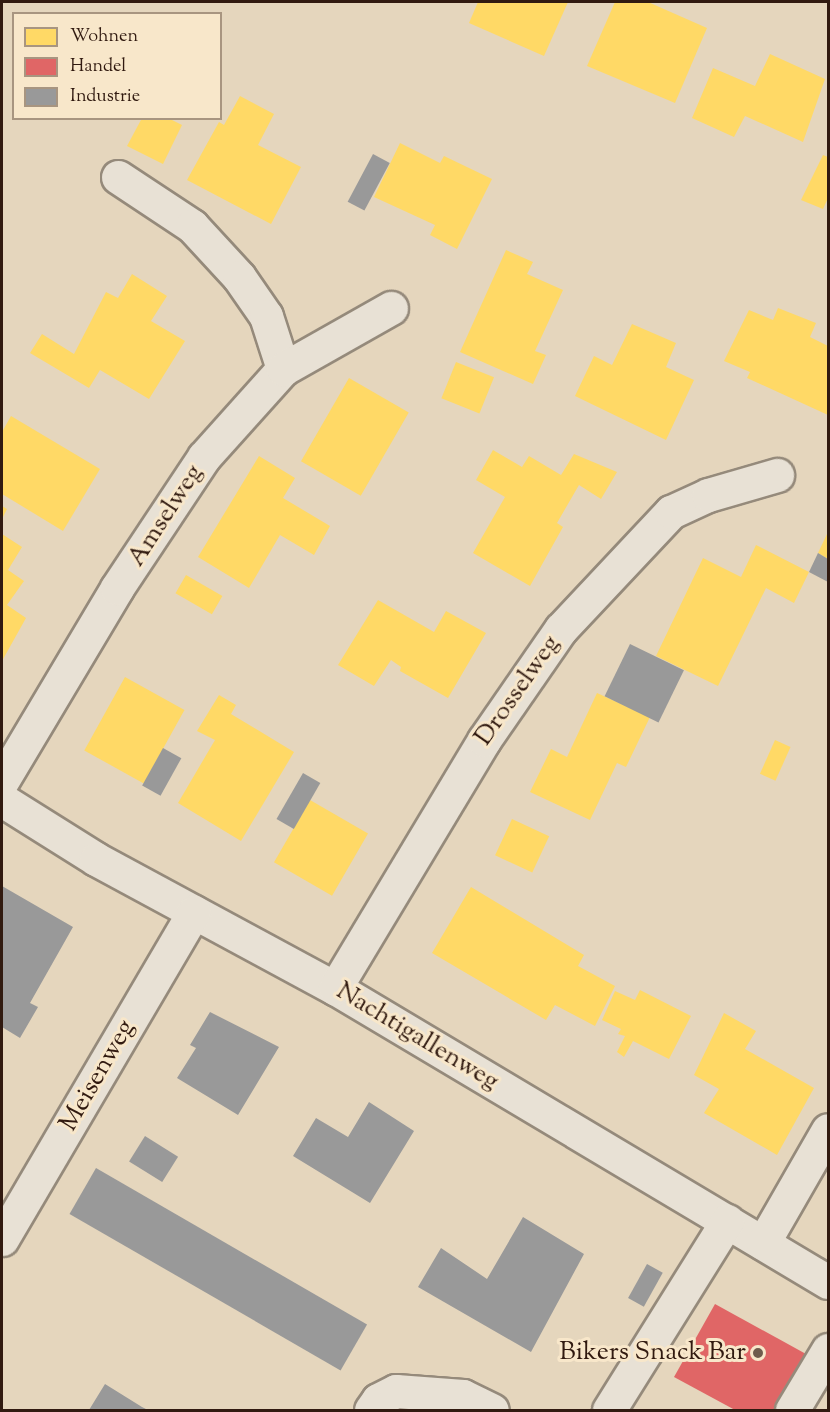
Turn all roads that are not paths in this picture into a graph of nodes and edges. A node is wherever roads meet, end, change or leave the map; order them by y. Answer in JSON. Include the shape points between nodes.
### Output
{"nodes":[{"id":1,"x":118,"y":177,"type":"dead end"},
{"id":2,"x":391,"y":308,"type":"dead end"},
{"id":3,"x":283,"y":369,"type":"junction"},
{"id":4,"x":777,"y":475,"type":"dead end"},
{"id":5,"x":2,"y":781,"type":"edge"},
{"id":6,"x":2,"y":800,"type":"edge"},
{"id":7,"x":194,"y":912,"type":"junction"},
{"id":8,"x":335,"y":988,"type":"junction"},
{"id":9,"x":828,"y":1130,"type":"edge"},
{"id":10,"x":727,"y":1221,"type":"junction"},
{"id":11,"x":2,"y":1239,"type":"edge"},
{"id":12,"x":763,"y":1243,"type":"junction"},
{"id":13,"x":828,"y":1282,"type":"edge"},
{"id":14,"x":828,"y":1350,"type":"edge"},
{"id":15,"x":370,"y":1410,"type":"edge"},
{"id":16,"x":492,"y":1410,"type":"edge"},
{"id":17,"x":609,"y":1410,"type":"edge"},
{"id":18,"x":792,"y":1410,"type":"edge"}],
"edges":[{"from":1,"to":3,"type":"street","via":[[192,226],[240,277],[266,316]]},
{"from":2,"to":3,"type":"street","name":"Amselweg"},
{"from":3,"to":5,"type":"street","name":"Amselweg","via":[[204,457],[117,588]]},
{"from":4,"to":8,"type":"street","name":"Drosselweg","via":[[708,495],[671,512],[561,629],[484,740]]},
{"from":6,"to":7,"type":"street","name":"Nachtigallenweg","via":[[96,859]]},
{"from":7,"to":8,"type":"street","name":"Nachtigallenweg"},
{"from":7,"to":11,"type":"street","name":"Meisenweg"},
{"from":8,"to":10,"type":"street","name":"Nachtigallenweg"},
{"from":9,"to":12,"type":"street"},
{"from":10,"to":12,"type":"street","name":"Nachtigallenweg"},
{"from":10,"to":17,"type":"street"},
{"from":12,"to":13,"type":"street","name":"Nachtigallenweg"},
{"from":14,"to":18,"type":"street"},
{"from":15,"to":16,"type":"street","via":[[378,1400],[396,1391],[463,1396]]}]}
